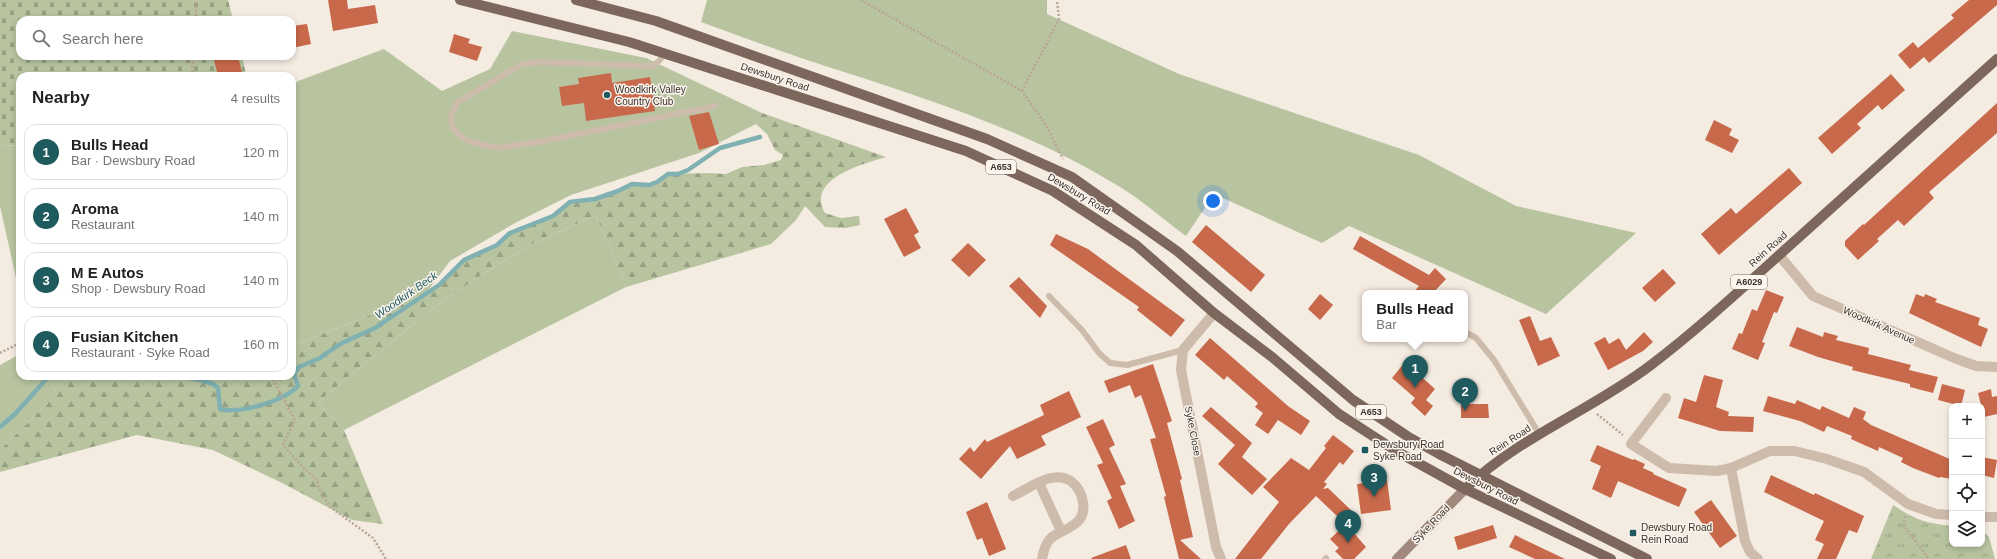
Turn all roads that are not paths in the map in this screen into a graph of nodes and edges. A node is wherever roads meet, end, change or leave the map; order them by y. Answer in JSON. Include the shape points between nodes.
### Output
{"nodes":[{"id":1,"x":460,"y":0,"type":"edge"},
{"id":2,"x":576,"y":0,"type":"edge"},
{"id":3,"x":665,"y":53,"type":"junction"},
{"id":4,"x":1997,"y":59,"type":"edge"},
{"id":5,"x":715,"y":106,"type":"dead end"},
{"id":6,"x":1779,"y":255,"type":"junction"},
{"id":7,"x":1049,"y":296,"type":"dead end"},
{"id":8,"x":1214,"y":313,"type":"junction"},
{"id":9,"x":1468,"y":334,"type":"edge"},
{"id":10,"x":1183,"y":350,"type":"junction"},
{"id":11,"x":1997,"y":367,"type":"edge"},
{"id":12,"x":1666,"y":398,"type":"dead end"},
{"id":13,"x":1540,"y":435,"type":"junction"},
{"id":14,"x":1731,"y":468,"type":"junction"},
{"id":15,"x":1479,"y":475,"type":"junction"},
{"id":16,"x":1039,"y":483,"type":"junction"},
{"id":17,"x":1465,"y":489,"type":"junction"},
{"id":18,"x":1013,"y":496,"type":"dead end"},
{"id":19,"x":1949,"y":516,"type":"edge"},
{"id":20,"x":1985,"y":517,"type":"edge"},
{"id":21,"x":1997,"y":517,"type":"edge"},
{"id":22,"x":1061,"y":531,"type":"junction"},
{"id":23,"x":1042,"y":559,"type":"edge"},
{"id":24,"x":1221,"y":559,"type":"edge"},
{"id":25,"x":1397,"y":559,"type":"edge"},
{"id":26,"x":1611,"y":559,"type":"edge"},
{"id":27,"x":1647,"y":559,"type":"edge"},
{"id":28,"x":1758,"y":559,"type":"edge"}],
"edges":[{"from":1,"to":3,"type":"main road","name":"Dewsbury Road","number":"A653"},
{"from":2,"to":15,"type":"main road","name":"Dewsbury Road","number":"A653","via":[[656,20],[988,139],[1072,177],[1177,251],[1353,400],[1407,436]]},
{"from":3,"to":5,"type":"lane","via":[[653,66],[538,62],[522,64],[458,102],[451,114],[452,127],[471,142],[497,148],[539,142]]},
{"from":3,"to":8,"type":"main road","name":"Dewsbury Road","number":"A653","via":[[966,152],[1053,190],[1136,245]]},
{"from":4,"to":6,"type":"main road","name":"Rein Road","number":"A6029"},
{"from":6,"to":11,"type":"street","name":"Woodkirk Avenue","via":[[1813,296],[1954,358],[1976,366]]},
{"from":6,"to":13,"type":"main road","name":"Rein Road","number":"A6029","via":[[1712,316],[1650,366],[1590,407]]},
{"from":7,"to":10,"type":"lane","via":[[1110,363],[1127,365]]},
{"from":8,"to":10,"type":"street"},
{"from":8,"to":17,"type":"main road","name":"Dewsbury Road","number":"A653","via":[[1272,357],[1339,414],[1396,451]]},
{"from":9,"to":13,"type":"lane","via":[[1476,338],[1494,360]]},
{"from":10,"to":24,"type":"street","name":"Syke Close","via":[[1181,370],[1216,547]]},
{"from":12,"to":14,"type":"street","via":[[1631,444],[1669,468],[1717,471]]},
{"from":13,"to":15,"type":"main road","name":"Rein Road","number":"A6029"},
{"from":14,"to":19,"type":"street","via":[[1770,451],[1795,451],[1864,472],[1908,504]]},
{"from":14,"to":28,"type":"street","via":[[1745,541],[1750,552]]},
{"from":15,"to":17,"type":"main road","name":"Rein Road"},
{"from":15,"to":27,"type":"main road","name":"Dewsbury Road","number":"A653"},
{"from":16,"to":18,"type":"street"},
{"from":16,"to":22,"type":"street"},
{"from":16,"to":22,"type":"street","via":[[1054,476],[1063,477],[1072,481],[1082,496],[1082,515],[1077,523]]},
{"from":17,"to":25,"type":"street","name":"Syke Road"},
{"from":17,"to":26,"type":"main road","name":"Dewsbury Road","number":"A653"},
{"from":20,"to":21,"type":"street"},
{"from":22,"to":23,"type":"street","via":[[1045,546]]}]}
